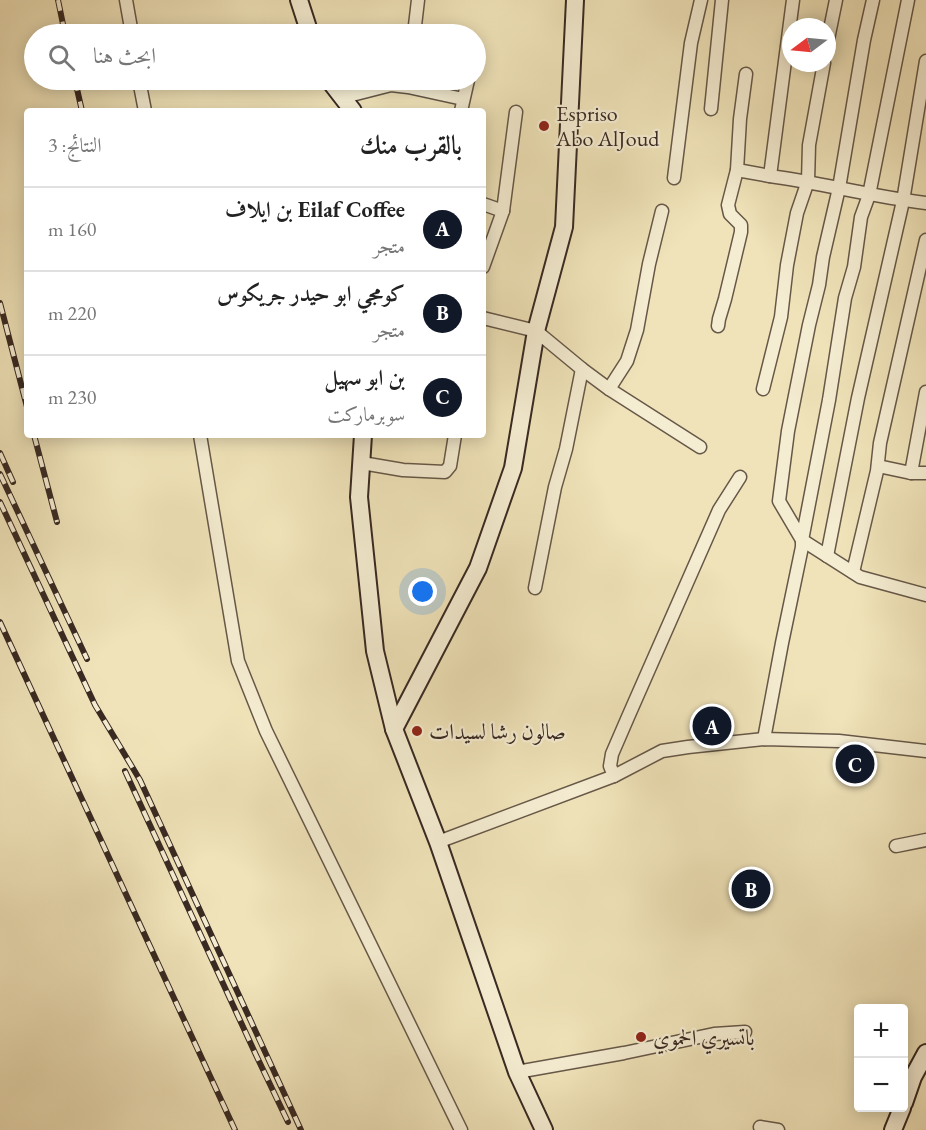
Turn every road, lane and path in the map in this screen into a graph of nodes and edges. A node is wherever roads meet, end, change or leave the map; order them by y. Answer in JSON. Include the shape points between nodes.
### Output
{"nodes":[{"id":1,"x":126,"y":0,"type":"edge"},
{"id":2,"x":299,"y":0,"type":"edge"},
{"id":3,"x":418,"y":0,"type":"edge"},
{"id":4,"x":575,"y":0,"type":"edge"},
{"id":5,"x":701,"y":0,"type":"edge"},
{"id":6,"x":722,"y":0,"type":"edge"},
{"id":7,"x":793,"y":0,"type":"edge"},
{"id":8,"x":836,"y":0,"type":"edge"},
{"id":9,"x":873,"y":0,"type":"edge"},
{"id":10,"x":908,"y":0,"type":"edge"},
{"id":11,"x":832,"y":18,"type":"edge"},
{"id":12,"x":130,"y":24,"type":"edge"},
{"id":13,"x":307,"y":24,"type":"edge"},
{"id":14,"x":415,"y":24,"type":"edge"},
{"id":15,"x":926,"y":61,"type":"edge"},
{"id":16,"x":822,"y":72,"type":"edge"},
{"id":17,"x":746,"y":74,"type":"dead end"},
{"id":18,"x":141,"y":90,"type":"edge"},
{"id":19,"x":337,"y":90,"type":"edge"},
{"id":20,"x":379,"y":90,"type":"edge"},
{"id":21,"x":426,"y":90,"type":"edge"},
{"id":22,"x":466,"y":90,"type":"edge"},
{"id":23,"x":348,"y":104,"type":"edge"},
{"id":24,"x":462,"y":105,"type":"edge"},
{"id":25,"x":144,"y":108,"type":"edge"},
{"id":26,"x":711,"y":109,"type":"dead end"},
{"id":27,"x":516,"y":112,"type":"dead end"},
{"id":28,"x":737,"y":170,"type":"junction"},
{"id":29,"x":770,"y":176,"type":"junction"},
{"id":30,"x":674,"y":178,"type":"dead end"},
{"id":31,"x":808,"y":181,"type":"junction"},
{"id":32,"x":839,"y":188,"type":"junction"},
{"id":33,"x":869,"y":195,"type":"junction"},
{"id":34,"x":903,"y":201,"type":"junction"},
{"id":35,"x":926,"y":203,"type":"edge"},
{"id":36,"x":486,"y":205,"type":"edge"},
{"id":37,"x":503,"y":211,"type":"junction"},
{"id":38,"x":662,"y":211,"type":"dead end"},
{"id":39,"x":926,"y":240,"type":"edge"},
{"id":40,"x":486,"y":259,"type":"edge"},
{"id":41,"x":486,"y":319,"type":"edge"},
{"id":42,"x":718,"y":326,"type":"dead end"},
{"id":43,"x":536,"y":331,"type":"junction"},
{"id":44,"x":582,"y":369,"type":"junction"},
{"id":45,"x":609,"y":388,"type":"junction"},
{"id":46,"x":763,"y":389,"type":"dead end"},
{"id":47,"x":926,"y":392,"type":"edge"},
{"id":48,"x":201,"y":438,"type":"edge"},
{"id":49,"x":363,"y":438,"type":"edge"},
{"id":50,"x":455,"y":438,"type":"edge"},
{"id":51,"x":700,"y":447,"type":"dead end"},
{"id":52,"x":362,"y":463,"type":"junction"},
{"id":53,"x":878,"y":466,"type":"junction"},
{"id":54,"x":911,"y":473,"type":"junction"},
{"id":55,"x":926,"y":473,"type":"edge"},
{"id":56,"x":740,"y":477,"type":"dead end"},
{"id":57,"x":802,"y":540,"type":"junction"},
{"id":58,"x":827,"y":556,"type":"junction"},
{"id":59,"x":853,"y":572,"type":"junction"},
{"id":60,"x":535,"y":588,"type":"dead end"},
{"id":61,"x":926,"y":595,"type":"edge"},
{"id":62,"x":394,"y":729,"type":"junction"},
{"id":63,"x":764,"y":739,"type":"junction"},
{"id":64,"x":926,"y":751,"type":"edge"},
{"id":65,"x":614,"y":776,"type":"junction"},
{"id":66,"x":926,"y":840,"type":"edge"},
{"id":67,"x":438,"y":842,"type":"junction"},
{"id":68,"x":896,"y":846,"type":"dead end"},
{"id":69,"x":745,"y":1032,"type":"dead end"},
{"id":70,"x":926,"y":1053,"type":"edge"},
{"id":71,"x":517,"y":1072,"type":"junction"},
{"id":72,"x":908,"y":1091,"type":"edge"},
{"id":73,"x":900,"y":1112,"type":"edge"},
{"id":74,"x":760,"y":1127,"type":"dead end"},
{"id":75,"x":461,"y":1130,"type":"edge"},
{"id":76,"x":544,"y":1130,"type":"edge"},
{"id":77,"x":778,"y":1130,"type":"edge"},
{"id":78,"x":893,"y":1130,"type":"edge"}],
"edges":[{"from":1,"to":12,"type":"street"},
{"from":2,"to":13,"type":"street"},
{"from":3,"to":14,"type":"street"},
{"from":4,"to":43,"type":"street","via":[[564,227]]},
{"from":5,"to":30,"type":"street","via":[[691,44]]},
{"from":6,"to":26,"type":"street"},
{"from":7,"to":29,"type":"street"},
{"from":8,"to":11,"type":"street"},
{"from":9,"to":32,"type":"street"},
{"from":10,"to":33,"type":"street"},
{"from":15,"to":34,"type":"street"},
{"from":16,"to":31,"type":"street","via":[[809,145]]},
{"from":17,"to":28,"type":"street"},
{"from":18,"to":25,"type":"street"},
{"from":19,"to":23,"type":"street"},
{"from":20,"to":23,"type":"street"},
{"from":21,"to":24,"type":"street"},
{"from":22,"to":24,"type":"street"},
{"from":27,"to":37,"type":"street"},
{"from":28,"to":29,"type":"street"},
{"from":28,"to":42,"type":"street","via":[[728,210],[741,225],[741,232]]},
{"from":29,"to":31,"type":"street"},
{"from":31,"to":32,"type":"street"},
{"from":31,"to":46,"type":"street","via":[[797,213],[781,317]]},
{"from":32,"to":33,"type":"street"},
{"from":32,"to":57,"type":"street","via":[[790,420],[779,501]]},
{"from":33,"to":34,"type":"street"},
{"from":33,"to":57,"type":"street","via":[[845,298]]},
{"from":34,"to":35,"type":"street"},
{"from":34,"to":58,"type":"street"},
{"from":36,"to":37,"type":"street"},
{"from":37,"to":40,"type":"street"},
{"from":38,"to":45,"type":"street","via":[[637,330],[627,362]]},
{"from":39,"to":53,"type":"street"},
{"from":41,"to":43,"type":"street"},
{"from":43,"to":44,"type":"street"},
{"from":43,"to":62,"type":"street","via":[[513,468],[478,568]]},
{"from":44,"to":45,"type":"street"},
{"from":44,"to":60,"type":"street"},
{"from":45,"to":51,"type":"street"},
{"from":47,"to":54,"type":"street"},
{"from":48,"to":75,"type":"street","via":[[238,661],[266,732]]},
{"from":49,"to":52,"type":"street"},
{"from":50,"to":52,"type":"street","via":[[450,466],[445,472]]},
{"from":52,"to":62,"type":"street","via":[[359,497],[375,651]]},
{"from":53,"to":54,"type":"street"},
{"from":53,"to":59,"type":"street"},
{"from":54,"to":55,"type":"street"},
{"from":56,"to":65,"type":"street","via":[[719,510],[612,754],[610,766]]},
{"from":57,"to":58,"type":"street"},
{"from":57,"to":63,"type":"street"},
{"from":58,"to":59,"type":"street"},
{"from":59,"to":61,"type":"street"},
{"from":62,"to":67,"type":"street"},
{"from":63,"to":64,"type":"street","via":[[839,741]]},
{"from":63,"to":65,"type":"street","via":[[662,751]]},
{"from":65,"to":67,"type":"street"},
{"from":66,"to":68,"type":"street"},
{"from":67,"to":71,"type":"street"},
{"from":69,"to":71,"type":"street","via":[[714,1034]]},
{"from":70,"to":72,"type":"street"},
{"from":71,"to":76,"type":"street"},
{"from":73,"to":78,"type":"street"},
{"from":74,"to":77,"type":"street"}]}
